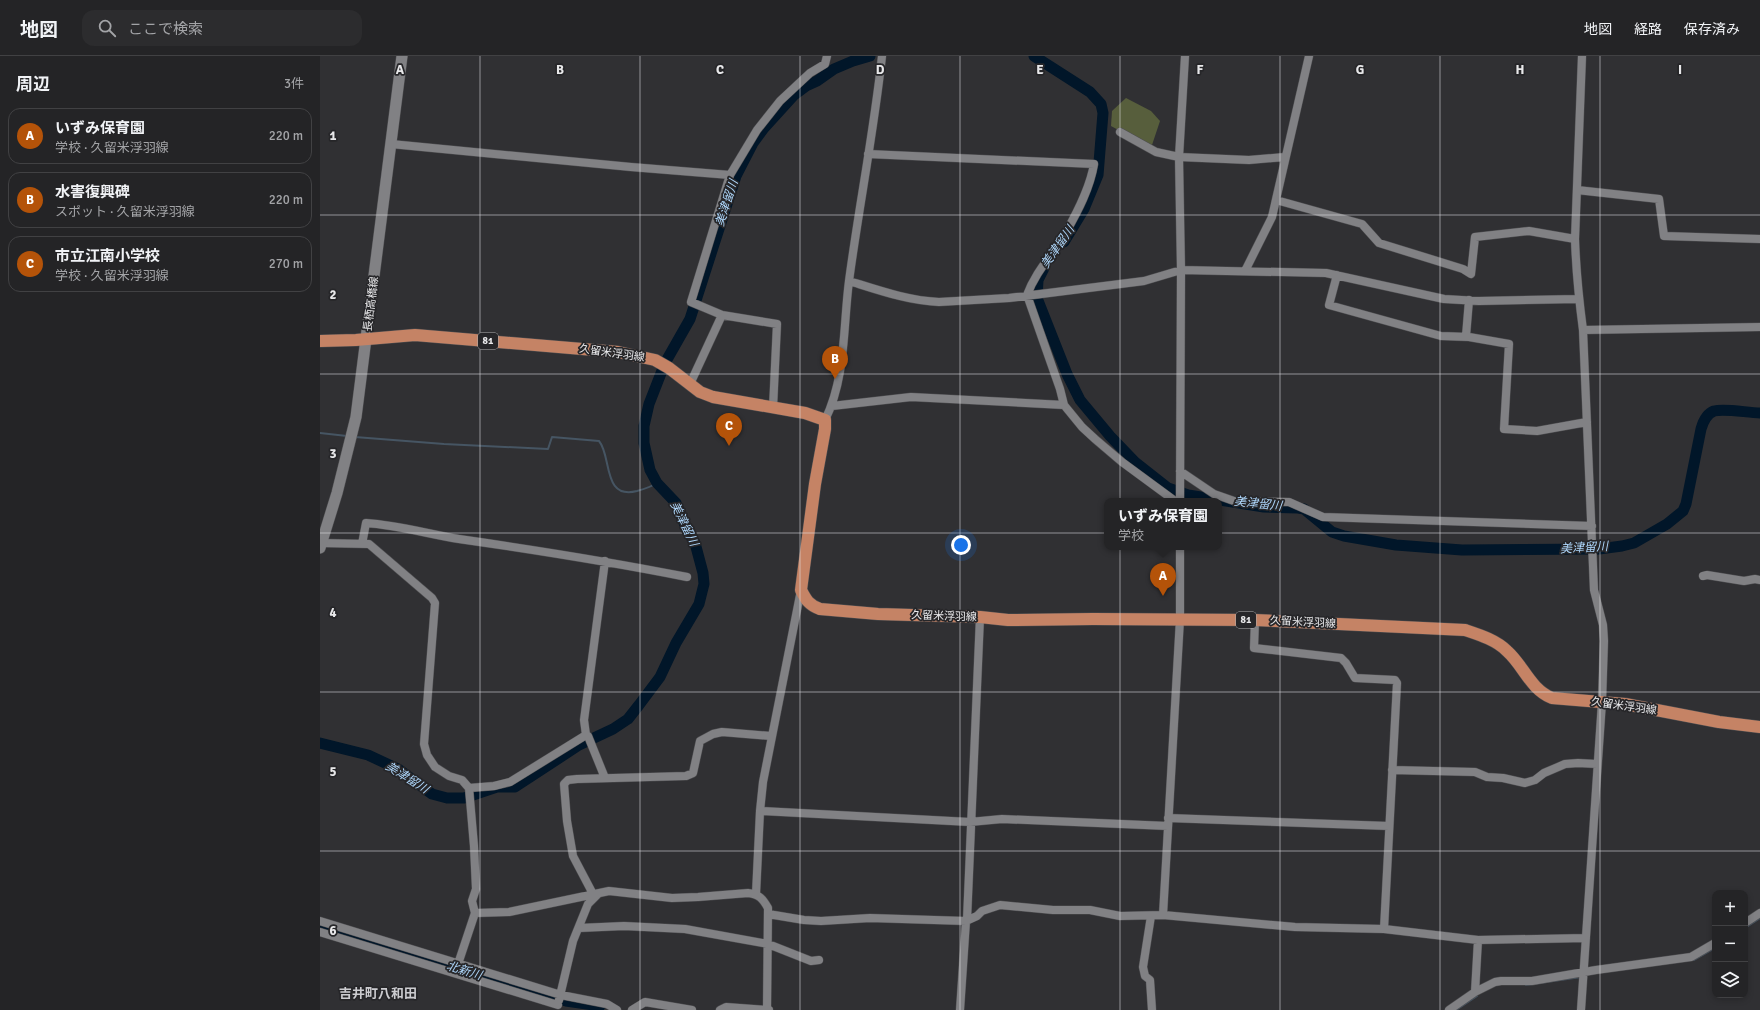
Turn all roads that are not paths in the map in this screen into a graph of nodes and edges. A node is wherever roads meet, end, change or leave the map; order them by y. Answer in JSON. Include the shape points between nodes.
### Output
{"nodes":[{"id":1,"x":402,"y":56,"type":"edge"},
{"id":2,"x":827,"y":56,"type":"edge"},
{"id":3,"x":882,"y":56,"type":"edge"},
{"id":4,"x":1185,"y":56,"type":"edge"},
{"id":5,"x":1309,"y":56,"type":"edge"},
{"id":6,"x":1582,"y":56,"type":"edge"},
{"id":7,"x":1120,"y":132,"type":"dead end"},
{"id":8,"x":391,"y":144,"type":"junction"},
{"id":9,"x":868,"y":154,"type":"junction"},
{"id":10,"x":1179,"y":157,"type":"junction"},
{"id":11,"x":1285,"y":157,"type":"junction"},
{"id":12,"x":730,"y":175,"type":"junction"},
{"id":13,"x":1577,"y":190,"type":"junction"},
{"id":14,"x":1276,"y":200,"type":"junction"},
{"id":15,"x":1575,"y":239,"type":"junction"},
{"id":16,"x":1760,"y":239,"type":"edge"},
{"id":17,"x":1181,"y":270,"type":"junction"},
{"id":18,"x":1245,"y":271,"type":"junction"},
{"id":19,"x":1337,"y":275,"type":"junction"},
{"id":20,"x":849,"y":281,"type":"junction"},
{"id":21,"x":1029,"y":295,"type":"junction"},
{"id":22,"x":1578,"y":299,"type":"junction"},
{"id":23,"x":1469,"y":300,"type":"junction"},
{"id":24,"x":722,"y":315,"type":"junction"},
{"id":25,"x":1760,"y":327,"type":"edge"},
{"id":26,"x":1584,"y":330,"type":"junction"},
{"id":27,"x":1466,"y":336,"type":"junction"},
{"id":28,"x":366,"y":339,"type":"junction"},
{"id":29,"x":320,"y":341,"type":"edge"},
{"id":30,"x":685,"y":380,"type":"junction"},
{"id":31,"x":832,"y":406,"type":"junction"},
{"id":32,"x":1064,"y":406,"type":"junction"},
{"id":33,"x":773,"y":408,"type":"junction"},
{"id":34,"x":825,"y":420,"type":"junction"},
{"id":35,"x":1587,"y":422,"type":"junction"},
{"id":36,"x":1180,"y":475,"type":"junction"},
{"id":37,"x":1171,"y":498,"type":"edge"},
{"id":38,"x":1180,"y":498,"type":"edge"},
{"id":39,"x":1592,"y":526,"type":"junction"},
{"id":40,"x":362,"y":544,"type":"junction"},
{"id":41,"x":321,"y":545,"type":"edge"},
{"id":42,"x":1180,"y":550,"type":"edge"},
{"id":43,"x":605,"y":561,"type":"junction"},
{"id":44,"x":1703,"y":576,"type":"dead end"},
{"id":45,"x":687,"y":577,"type":"dead end"},
{"id":46,"x":1760,"y":580,"type":"edge"},
{"id":47,"x":800,"y":590,"type":"junction"},
{"id":48,"x":980,"y":617,"type":"junction"},
{"id":49,"x":1180,"y":618,"type":"junction"},
{"id":50,"x":1255,"y":620,"type":"junction"},
{"id":51,"x":1602,"y":702,"type":"junction"},
{"id":52,"x":1760,"y":727,"type":"edge"},
{"id":53,"x":587,"y":736,"type":"junction"},
{"id":54,"x":771,"y":736,"type":"junction"},
{"id":55,"x":1597,"y":764,"type":"junction"},
{"id":56,"x":1392,"y":770,"type":"junction"},
{"id":57,"x":606,"y":778,"type":"junction"},
{"id":58,"x":469,"y":790,"type":"junction"},
{"id":59,"x":760,"y":811,"type":"junction"},
{"id":60,"x":970,"y":822,"type":"junction"},
{"id":61,"x":1168,"y":822,"type":"junction"},
{"id":62,"x":1389,"y":826,"type":"junction"},
{"id":63,"x":596,"y":894,"type":"junction"},
{"id":64,"x":756,"y":894,"type":"junction"},
{"id":65,"x":475,"y":913,"type":"junction"},
{"id":66,"x":1760,"y":913,"type":"edge"},
{"id":67,"x":768,"y":914,"type":"junction"},
{"id":68,"x":1163,"y":915,"type":"junction"},
{"id":69,"x":1151,"y":916,"type":"junction"},
{"id":70,"x":966,"y":920,"type":"junction"},
{"id":71,"x":320,"y":921,"type":"edge"},
{"id":72,"x":1748,"y":921,"type":"edge"},
{"id":73,"x":579,"y":928,"type":"junction"},
{"id":74,"x":1384,"y":929,"type":"junction"},
{"id":75,"x":320,"y":932,"type":"edge"},
{"id":76,"x":1586,"y":938,"type":"junction"},
{"id":77,"x":1478,"y":940,"type":"junction"},
{"id":78,"x":768,"y":944,"type":"junction"},
{"id":79,"x":1712,"y":945,"type":"edge"},
{"id":80,"x":819,"y":960,"type":"dead end"},
{"id":81,"x":458,"y":964,"type":"junction"},
{"id":82,"x":1583,"y":975,"type":"junction"},
{"id":83,"x":1475,"y":992,"type":"junction"},
{"id":84,"x":559,"y":1003,"type":"edge"},
{"id":85,"x":617,"y":1010,"type":"edge"},
{"id":86,"x":632,"y":1010,"type":"edge"},
{"id":87,"x":692,"y":1010,"type":"edge"},
{"id":88,"x":720,"y":1010,"type":"edge"},
{"id":89,"x":768,"y":1010,"type":"edge"},
{"id":90,"x":960,"y":1010,"type":"edge"},
{"id":91,"x":1152,"y":1010,"type":"edge"},
{"id":92,"x":1449,"y":1010,"type":"edge"},
{"id":93,"x":1581,"y":1010,"type":"edge"}],
"edges":[{"from":1,"to":8,"type":"main road","name":"長栖高橋線"},
{"from":2,"to":12,"type":"street","via":[[825,64],[810,72],[780,101],[757,130]]},
{"from":3,"to":9,"type":"street"},
{"from":4,"to":10,"type":"street"},
{"from":5,"to":11,"type":"street"},
{"from":6,"to":13,"type":"street"},
{"from":7,"to":10,"type":"street","via":[[1156,152]]},
{"from":8,"to":12,"type":"street","via":[[631,168]]},
{"from":8,"to":28,"type":"main road","name":"長栖高橋線"},
{"from":9,"to":20,"type":"street"},
{"from":9,"to":21,"type":"street","via":[[1094,164],[1091,181],[1069,226],[1033,280]]},
{"from":10,"to":11,"type":"street","via":[[1249,160]]},
{"from":10,"to":17,"type":"street"},
{"from":11,"to":14,"type":"street"},
{"from":12,"to":24,"type":"street","via":[[691,302]]},
{"from":13,"to":15,"type":"street"},
{"from":13,"to":16,"type":"street","via":[[1659,199],[1664,236]]},
{"from":14,"to":15,"type":"street","via":[[1362,224],[1379,243],[1463,269],[1471,274],[1475,237],[1528,231]]},
{"from":14,"to":18,"type":"street","via":[[1272,217]]},
{"from":15,"to":22,"type":"street"},
{"from":17,"to":18,"type":"street"},
{"from":17,"to":21,"type":"street","via":[[1144,281]]},
{"from":17,"to":36,"type":"street"},
{"from":18,"to":19,"type":"street"},
{"from":19,"to":23,"type":"street","via":[[1444,299]]},
{"from":19,"to":27,"type":"street","via":[[1329,305],[1441,336]]},
{"from":20,"to":21,"type":"street","via":[[929,302],[961,302]]},
{"from":20,"to":31,"type":"street","via":[[841,369]]},
{"from":21,"to":32,"type":"street"},
{"from":22,"to":23,"type":"street"},
{"from":22,"to":26,"type":"street"},
{"from":23,"to":27,"type":"street"},
{"from":24,"to":30,"type":"street"},
{"from":24,"to":33,"type":"street","via":[[777,324]]},
{"from":25,"to":26,"type":"street"},
{"from":26,"to":35,"type":"street"},
{"from":27,"to":35,"type":"street","via":[[1509,344],[1504,429],[1537,431]]},
{"from":28,"to":29,"type":"main road","name":"久留米浮羽線","number":"81"},
{"from":28,"to":30,"type":"main road","name":"久留米浮羽線","number":"81","via":[[415,336],[618,352],[655,360]]},
{"from":28,"to":41,"type":"main road","name":"長栖高橋線","via":[[356,416]]},
{"from":30,"to":33,"type":"main road","name":"久留米浮羽線","number":"81","via":[[713,398]]},
{"from":31,"to":32,"type":"street","via":[[911,397]]},
{"from":31,"to":34,"type":"street"},
{"from":32,"to":37,"type":"street","via":[[1095,439]]},
{"from":33,"to":34,"type":"main road","name":"久留米浮羽線","number":"81","via":[[805,413]]},
{"from":34,"to":47,"type":"main road"},
{"from":35,"to":39,"type":"street"},
{"from":36,"to":38,"type":"street"},
{"from":36,"to":39,"type":"street","via":[[1214,494],[1234,501],[1289,502],[1323,517]]},
{"from":39,"to":51,"type":"street","via":[[1594,590],[1603,625],[1604,641]]},
{"from":40,"to":41,"type":"street"},
{"from":40,"to":43,"type":"street","via":[[366,524],[380,524]]},
{"from":40,"to":58,"type":"street","via":[[369,544],[434,602],[424,744],[434,767],[462,780]]},
{"from":42,"to":49,"type":"street"},
{"from":43,"to":45,"type":"street"},
{"from":43,"to":53,"type":"street","via":[[584,720]]},
{"from":44,"to":46,"type":"street","via":[[1744,581]]},
{"from":47,"to":48,"type":"main road","name":"久留米浮羽線","number":"81","via":[[807,602],[820,609],[878,614]]},
{"from":47,"to":54,"type":"street"},
{"from":48,"to":49,"type":"main road","name":"久留米浮羽線","number":"81","via":[[1008,620]]},
{"from":48,"to":60,"type":"street"},
{"from":49,"to":50,"type":"main road","name":"久留米浮羽線","number":"81"},
{"from":49,"to":61,"type":"street"},
{"from":50,"to":51,"type":"main road","name":"久留米浮羽線","number":"81","via":[[1465,630],[1494,641],[1508,651],[1536,688],[1545,695],[1552,698]]},
{"from":50,"to":56,"type":"street","via":[[1254,648],[1341,658],[1355,678],[1395,680],[1397,683]]},
{"from":51,"to":52,"type":"main road","name":"久留米浮羽線","number":"81"},
{"from":51,"to":55,"type":"street"},
{"from":53,"to":57,"type":"street"},
{"from":53,"to":58,"type":"street","via":[[510,782]]},
{"from":54,"to":57,"type":"street","via":[[722,732],[713,734],[700,741],[693,773],[686,776]]},
{"from":54,"to":59,"type":"street"},
{"from":55,"to":56,"type":"street","via":[[1565,764],[1525,783],[1487,777],[1475,772]]},
{"from":55,"to":76,"type":"street"},
{"from":56,"to":62,"type":"street"},
{"from":57,"to":63,"type":"street","via":[[568,780],[564,784],[573,856]]},
{"from":58,"to":65,"type":"street","via":[[476,889],[472,901]]},
{"from":59,"to":60,"type":"street"},
{"from":59,"to":64,"type":"street"},
{"from":60,"to":61,"type":"street","via":[[1002,819]]},
{"from":60,"to":70,"type":"street"},
{"from":61,"to":62,"type":"street"},
{"from":61,"to":68,"type":"street"},
{"from":62,"to":74,"type":"street"},
{"from":63,"to":64,"type":"street","via":[[609,891],[672,898]]},
{"from":63,"to":65,"type":"street","via":[[509,912]]},
{"from":63,"to":73,"type":"street","via":[[588,904]]},
{"from":64,"to":67,"type":"street","via":[[764,901]]},
{"from":65,"to":81,"type":"street"},
{"from":66,"to":72,"type":"street"},
{"from":67,"to":70,"type":"street","via":[[821,921],[870,918]]},
{"from":67,"to":78,"type":"street"},
{"from":68,"to":69,"type":"street"},
{"from":68,"to":74,"type":"street","via":[[1295,927]]},
{"from":69,"to":70,"type":"street","via":[[1120,916],[1090,910],[1053,910],[1000,905]]},
{"from":69,"to":91,"type":"street","via":[[1143,968],[1145,976],[1150,980]]},
{"from":70,"to":90,"type":"street"},
{"from":71,"to":81,"type":"street"},
{"from":73,"to":78,"type":"street","via":[[624,926],[685,930]]},
{"from":73,"to":84,"type":"street","via":[[573,941]]},
{"from":74,"to":77,"type":"street"},
{"from":75,"to":84,"type":"street"},
{"from":76,"to":77,"type":"street"},
{"from":76,"to":82,"type":"street"},
{"from":77,"to":83,"type":"street"},
{"from":78,"to":80,"type":"street","via":[[811,961]]},
{"from":78,"to":89,"type":"street"},
{"from":79,"to":82,"type":"street","via":[[1691,957]]},
{"from":81,"to":84,"type":"street"},
{"from":82,"to":83,"type":"street","via":[[1495,982]]},
{"from":82,"to":93,"type":"street"},
{"from":83,"to":92,"type":"street"},
{"from":84,"to":85,"type":"street","via":[[607,1004]]},
{"from":86,"to":87,"type":"street","via":[[645,1002]]},
{"from":88,"to":89,"type":"street","via":[[726,1007]]}]}
